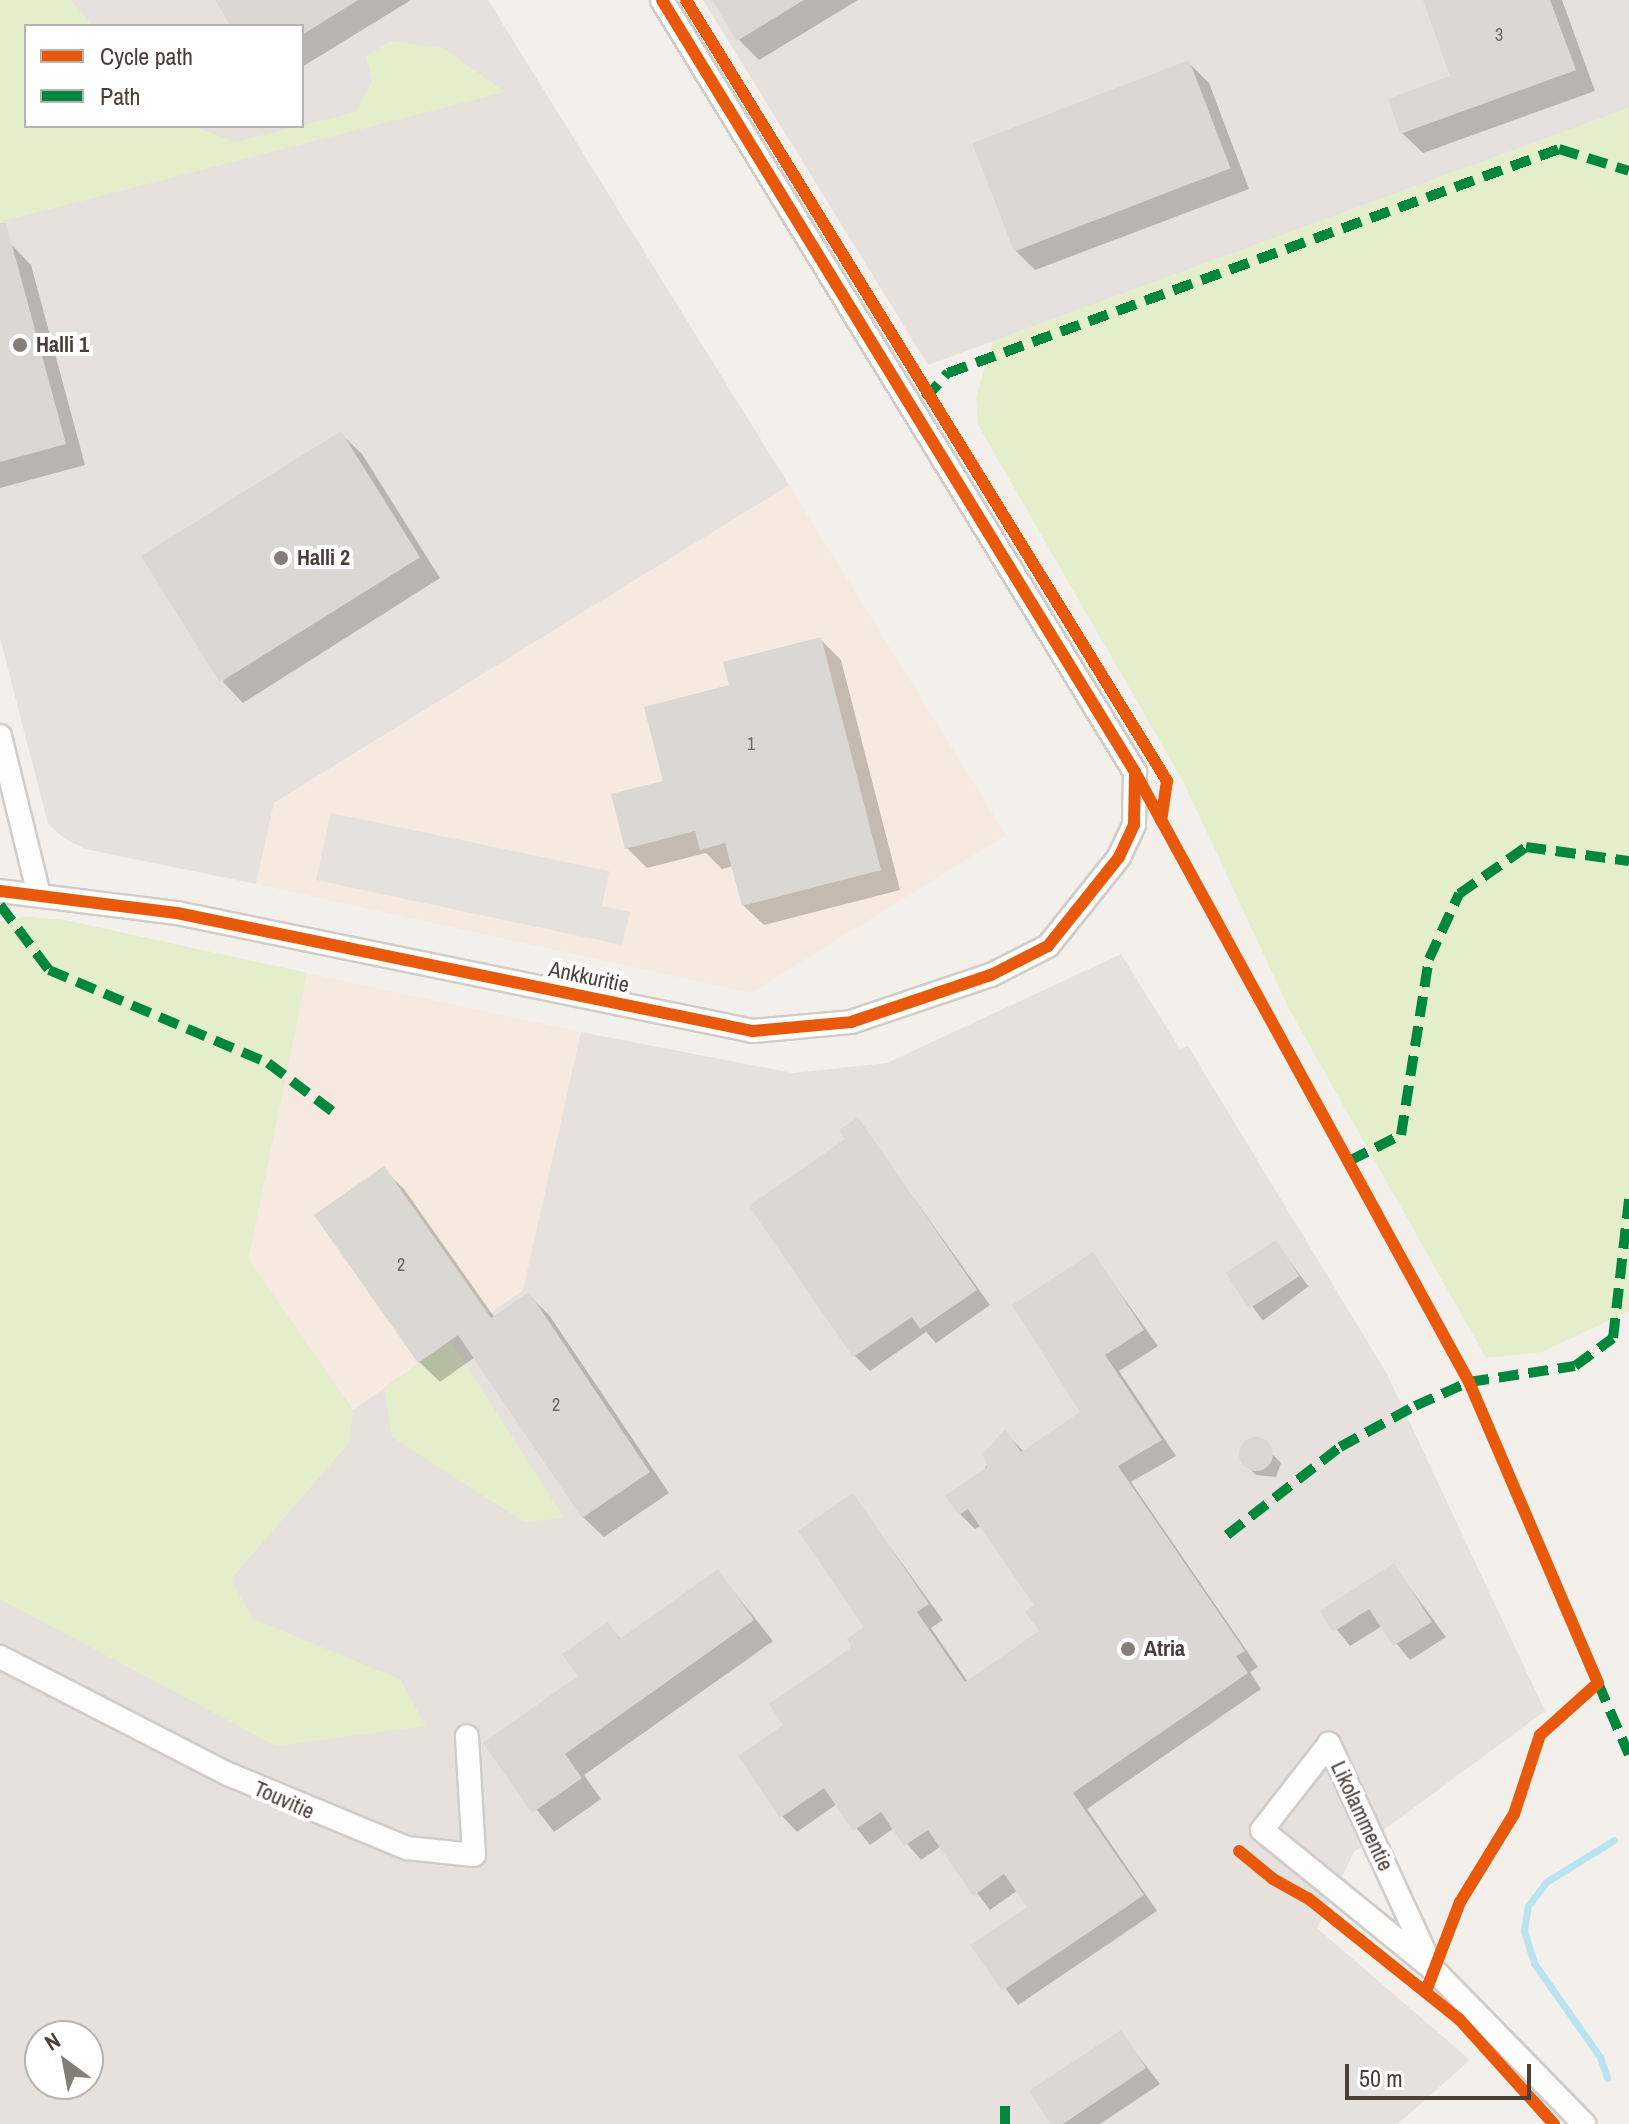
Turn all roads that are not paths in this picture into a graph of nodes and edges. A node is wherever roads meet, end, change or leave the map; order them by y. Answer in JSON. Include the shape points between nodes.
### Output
{"nodes":[{"id":1,"x":662,"y":0,"type":"edge"},
{"id":2,"x":0,"y":736,"type":"edge"},
{"id":3,"x":0,"y":891,"type":"edge"},
{"id":4,"x":39,"y":895,"type":"junction"},
{"id":5,"x":0,"y":1657,"type":"edge"},
{"id":6,"x":467,"y":1736,"type":"dead end"},
{"id":7,"x":1432,"y":1968,"type":"junction"},
{"id":8,"x":1584,"y":2124,"type":"edge"}],
"edges":[{"from":1,"to":4,"type":"street","name":"Ankkuritie","via":[[1135,772],[1134,825],[1119,857],[1048,946],[991,975],[851,1022],[753,1031],[177,913]]},
{"from":2,"to":4,"type":"street"},
{"from":3,"to":4,"type":"street","name":"Ankkuritie"},
{"from":5,"to":6,"type":"street","name":"Touvitie","via":[[228,1774],[407,1848],[474,1855]]},
{"from":7,"to":7,"type":"street","name":"Likolammentie","via":[[1342,1772],[1329,1744],[1262,1830]]},
{"from":7,"to":8,"type":"street","name":"Likolammentie"}]}
